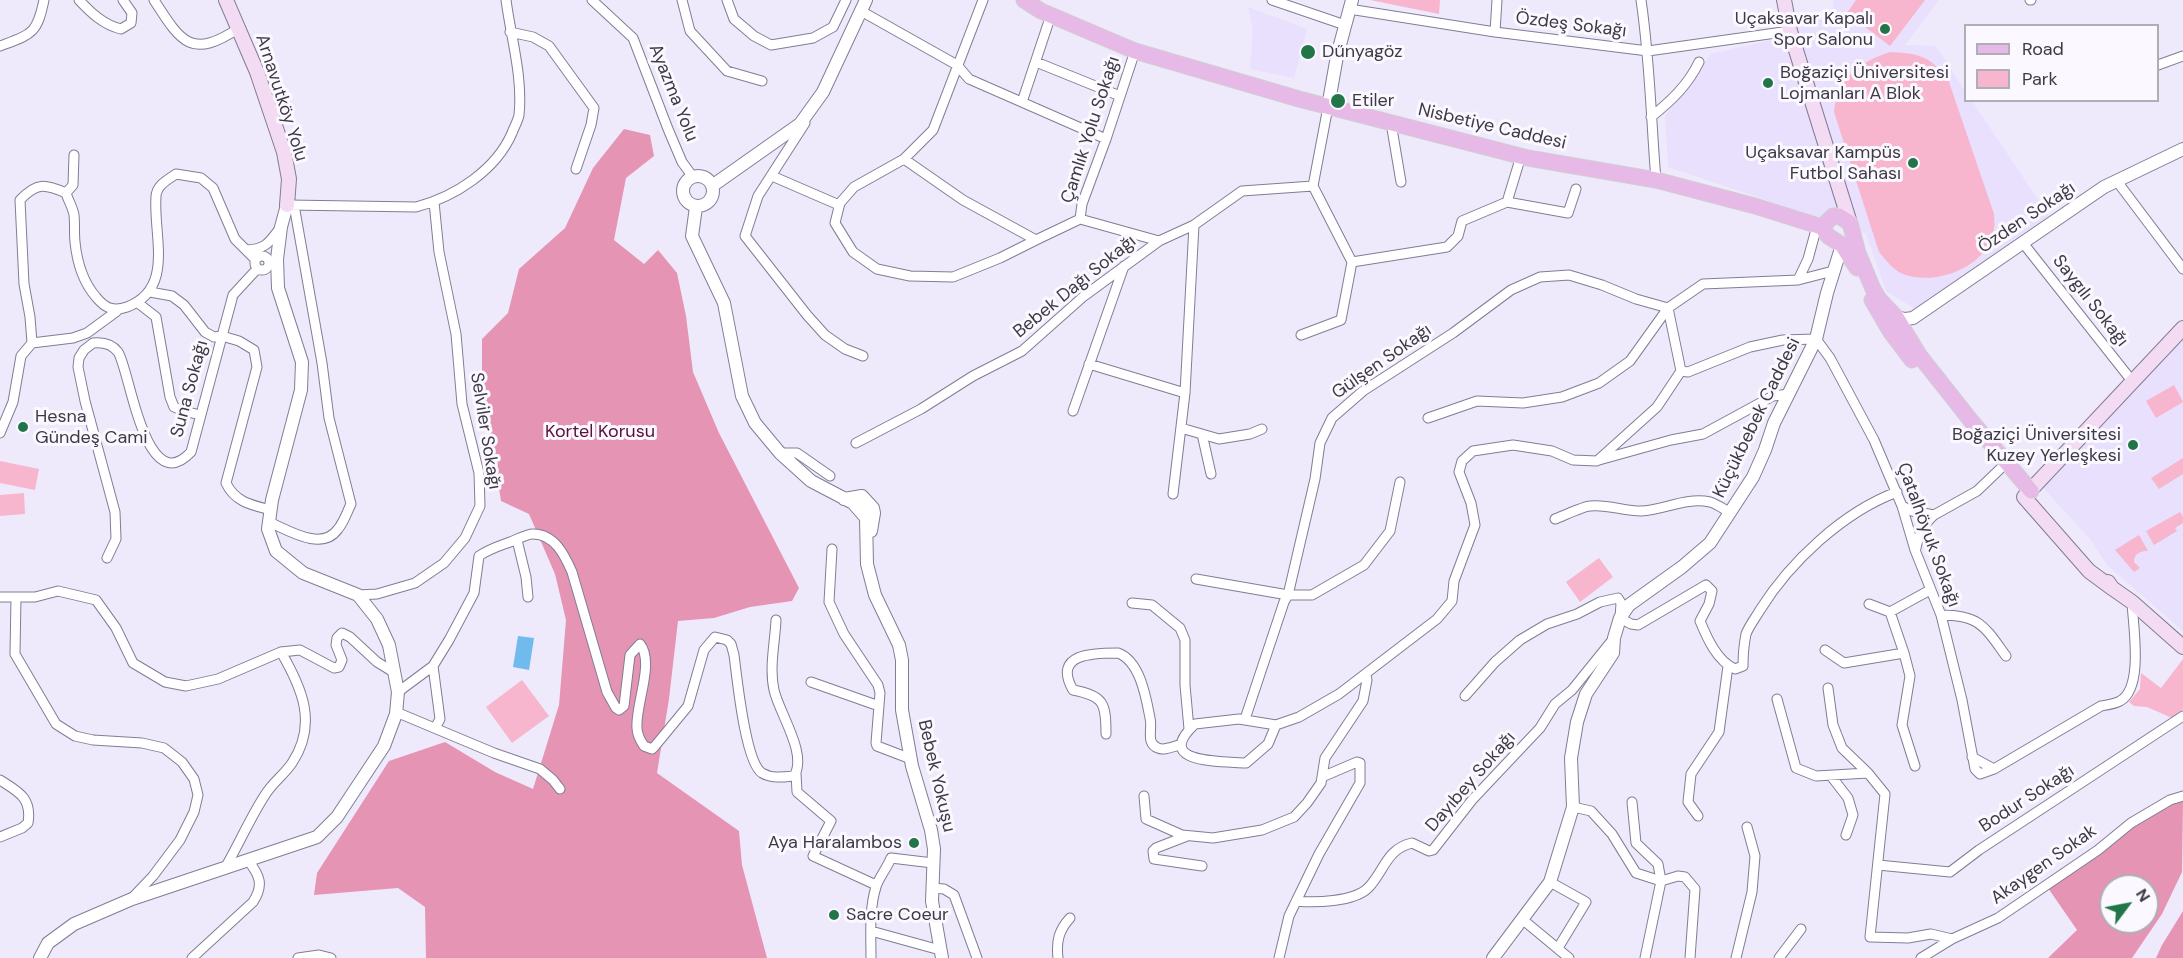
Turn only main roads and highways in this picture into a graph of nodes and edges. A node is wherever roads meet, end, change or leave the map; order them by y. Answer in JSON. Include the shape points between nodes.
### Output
{"nodes":[{"id":1,"x":1784,"y":0,"type":"edge"},
{"id":2,"x":1027,"y":1,"type":"edge"},
{"id":3,"x":228,"y":2,"type":"edge"},
{"id":4,"x":1834,"y":172,"type":"junction"},
{"id":5,"x":290,"y":205,"type":"road end"},
{"id":6,"x":1824,"y":223,"type":"junction"},
{"id":7,"x":1851,"y":228,"type":"junction"},
{"id":8,"x":1842,"y":245,"type":"junction"},
{"id":9,"x":2183,"y":328,"type":"edge"},
{"id":10,"x":2028,"y":494,"type":"junction"},
{"id":11,"x":2183,"y":646,"type":"edge"}],
"edges":[{"from":1,"to":4,"type":"main road"},
{"from":2,"to":6,"type":"main road","name":"Nisbetiye Caddesi","via":[[1135,51],[1328,107],[1521,156],[1656,180]]},
{"from":3,"to":5,"type":"main road","name":"Arnavutköy Yolu","via":[[284,152]]},
{"from":4,"to":6,"type":"main road","via":[[1835,207]]},
{"from":4,"to":7,"type":"main road"},
{"from":6,"to":7,"type":"main road","via":[[1839,216]]},
{"from":6,"to":8,"type":"main road","via":[[1828,236]]},
{"from":7,"to":8,"type":"main road","via":[[1849,240]]},
{"from":7,"to":10,"type":"main road","via":[[1879,299]]},
{"from":8,"to":10,"type":"main road","via":[[1890,331],[1937,394],[2000,469]]},
{"from":9,"to":10,"type":"main road"},
{"from":10,"to":11,"type":"main road","via":[[2112,588]]}]}
